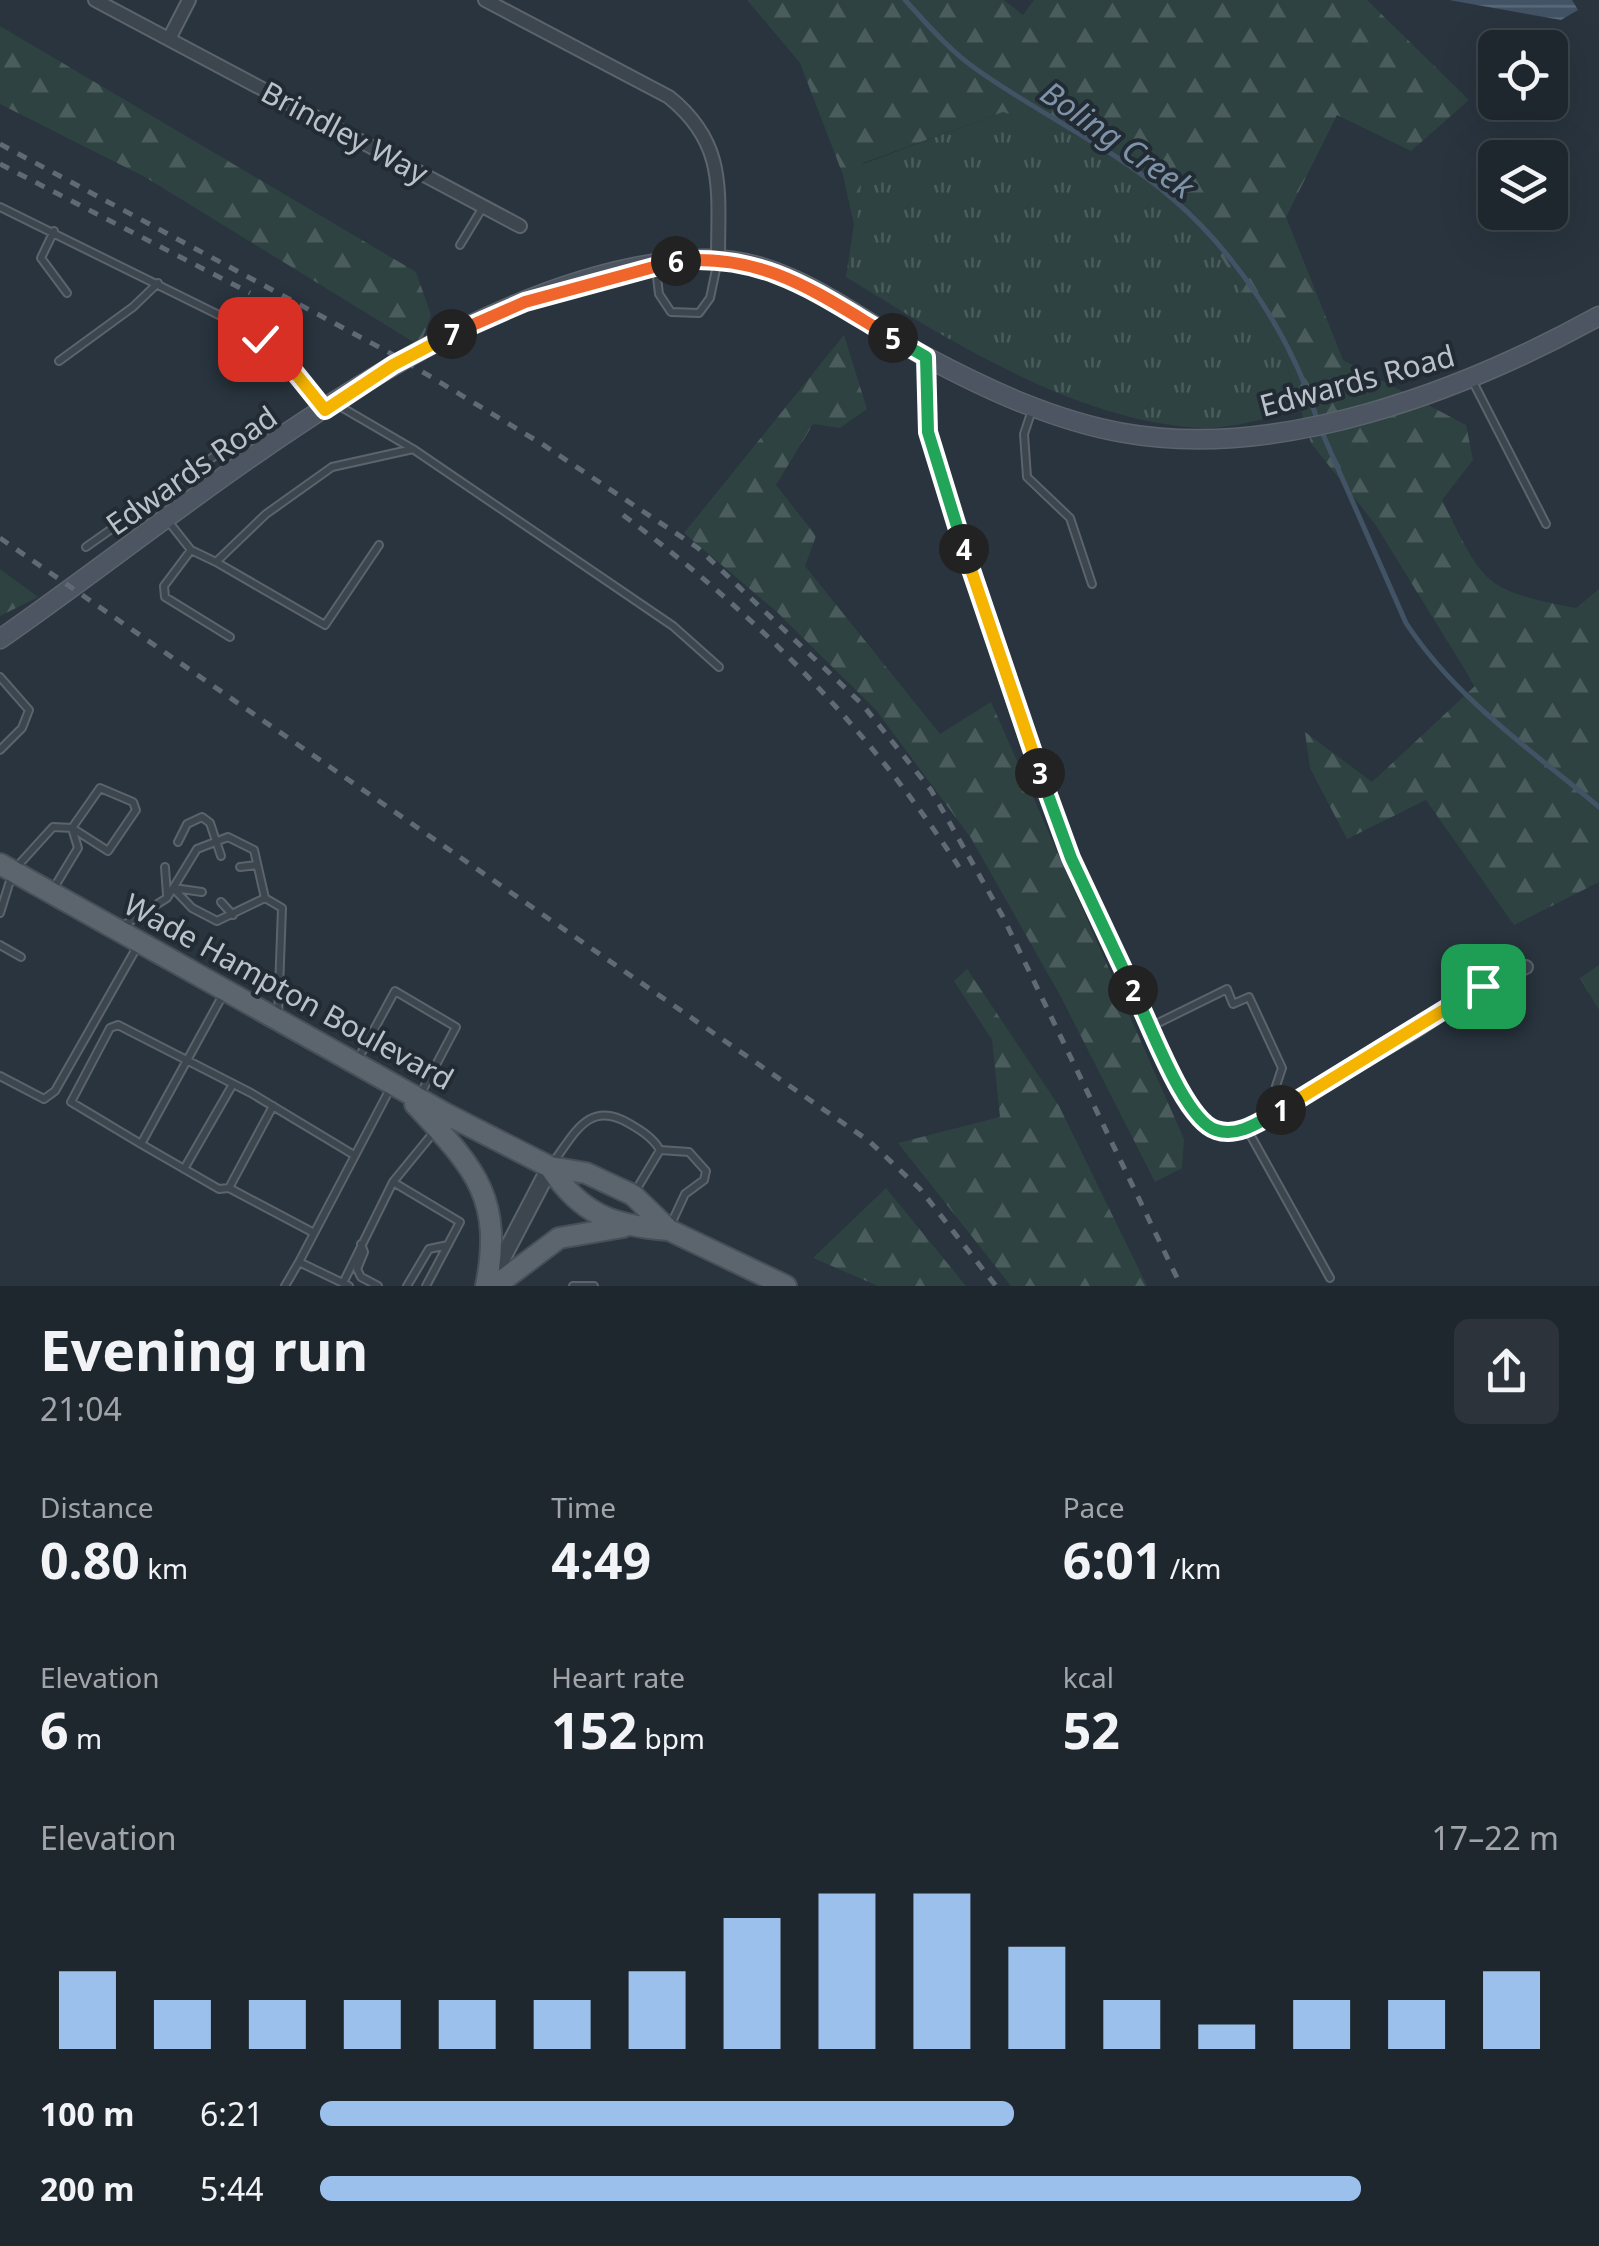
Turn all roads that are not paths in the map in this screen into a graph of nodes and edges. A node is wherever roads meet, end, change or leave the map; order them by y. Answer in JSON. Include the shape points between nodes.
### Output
{"nodes":[{"id":1,"x":95,"y":0,"type":"edge"},
{"id":2,"x":190,"y":0,"type":"edge"},
{"id":3,"x":486,"y":0,"type":"edge"},
{"id":4,"x":169,"y":39,"type":"junction"},
{"id":5,"x":484,"y":206,"type":"junction"},
{"id":6,"x":0,"y":208,"type":"edge"},
{"id":7,"x":520,"y":226,"type":"dead end"},
{"id":8,"x":54,"y":231,"type":"junction"},
{"id":9,"x":460,"y":245,"type":"dead end"},
{"id":10,"x":718,"y":259,"type":"junction"},
{"id":11,"x":656,"y":264,"type":"junction"},
{"id":12,"x":158,"y":282,"type":"junction"},
{"id":13,"x":67,"y":294,"type":"dead end"},
{"id":14,"x":1599,"y":316,"type":"edge"},
{"id":15,"x":926,"y":357,"type":"junction"},
{"id":16,"x":60,"y":361,"type":"dead end"},
{"id":17,"x":1472,"y":379,"type":"junction"},
{"id":18,"x":1034,"y":406,"type":"junction"},
{"id":19,"x":330,"y":407,"type":"junction"},
{"id":20,"x":244,"y":435,"type":"dead end"},
{"id":21,"x":413,"y":448,"type":"junction"},
{"id":22,"x":171,"y":486,"type":"junction"},
{"id":23,"x":185,"y":507,"type":"junction"},
{"id":24,"x":167,"y":520,"type":"junction"},
{"id":25,"x":1546,"y":524,"type":"dead end"},
{"id":26,"x":379,"y":545,"type":"dead end"},
{"id":27,"x":86,"y":547,"type":"dead end"},
{"id":28,"x":191,"y":550,"type":"junction"},
{"id":29,"x":216,"y":562,"type":"junction"},
{"id":30,"x":1092,"y":584,"type":"dead end"},
{"id":31,"x":230,"y":636,"type":"dead end"},
{"id":32,"x":0,"y":639,"type":"edge"},
{"id":33,"x":719,"y":667,"type":"dead end"},
{"id":34,"x":0,"y":677,"type":"edge"},
{"id":35,"x":0,"y":750,"type":"edge"},
{"id":36,"x":72,"y":828,"type":"junction"},
{"id":37,"x":217,"y":841,"type":"junction"},
{"id":38,"x":178,"y":842,"type":"dead end"},
{"id":39,"x":221,"y":856,"type":"dead end"},
{"id":40,"x":256,"y":865,"type":"junction"},
{"id":41,"x":165,"y":866,"type":"dead end"},
{"id":42,"x":240,"y":867,"type":"dead end"},
{"id":43,"x":6,"y":868,"type":"edge"},
{"id":44,"x":173,"y":888,"type":"junction"},
{"id":45,"x":51,"y":892,"type":"junction"},
{"id":46,"x":202,"y":892,"type":"dead end"},
{"id":47,"x":167,"y":898,"type":"junction"},
{"id":48,"x":264,"y":898,"type":"junction"},
{"id":49,"x":221,"y":902,"type":"dead end"},
{"id":50,"x":0,"y":913,"type":"edge"},
{"id":51,"x":233,"y":915,"type":"junction"},
{"id":52,"x":118,"y":929,"type":"junction"},
{"id":53,"x":140,"y":942,"type":"junction"},
{"id":54,"x":0,"y":945,"type":"edge"},
{"id":55,"x":20,"y":957,"type":"dead end"},
{"id":56,"x":1526,"y":967,"type":"dead end"},
{"id":57,"x":226,"y":989,"type":"junction"},
{"id":58,"x":278,"y":1018,"type":"junction"},
{"id":59,"x":1152,"y":1026,"type":"junction"},
{"id":60,"x":188,"y":1060,"type":"junction"},
{"id":61,"x":356,"y":1064,"type":"junction"},
{"id":62,"x":0,"y":1076,"type":"edge"},
{"id":63,"x":234,"y":1084,"type":"junction"},
{"id":64,"x":404,"y":1090,"type":"junction"},
{"id":65,"x":273,"y":1106,"type":"junction"},
{"id":66,"x":1286,"y":1108,"type":"junction"},
{"id":67,"x":441,"y":1121,"type":"junction"},
{"id":68,"x":1246,"y":1128,"type":"junction"},
{"id":69,"x":141,"y":1144,"type":"junction"},
{"id":70,"x":660,"y":1150,"type":"junction"},
{"id":71,"x":354,"y":1155,"type":"junction"},
{"id":72,"x":550,"y":1167,"type":"junction"},
{"id":73,"x":184,"y":1169,"type":"junction"},
{"id":74,"x":393,"y":1182,"type":"junction"},
{"id":75,"x":229,"y":1188,"type":"junction"},
{"id":76,"x":633,"y":1195,"type":"junction"},
{"id":77,"x":623,"y":1227,"type":"junction"},
{"id":78,"x":669,"y":1230,"type":"junction"},
{"id":79,"x":314,"y":1233,"type":"junction"},
{"id":80,"x":360,"y":1243,"type":"junction"},
{"id":81,"x":448,"y":1245,"type":"junction"},
{"id":82,"x":299,"y":1262,"type":"junction"},
{"id":83,"x":1330,"y":1278,"type":"dead end"},
{"id":84,"x":346,"y":1284,"type":"edge"},
{"id":85,"x":285,"y":1286,"type":"edge"},
{"id":86,"x":378,"y":1286,"type":"edge"},
{"id":87,"x":407,"y":1286,"type":"edge"},
{"id":88,"x":426,"y":1286,"type":"edge"},
{"id":89,"x":490,"y":1286,"type":"edge"},
{"id":90,"x":574,"y":1286,"type":"edge"},
{"id":91,"x":594,"y":1286,"type":"edge"},
{"id":92,"x":786,"y":1286,"type":"edge"}],
"edges":[{"from":1,"to":4,"type":"street","name":"Brindley Way"},
{"from":2,"to":4,"type":"street"},
{"from":3,"to":10,"type":"street","via":[[669,97],[695,118],[718,172]]},
{"from":4,"to":5,"type":"street","name":"Brindley Way"},
{"from":5,"to":7,"type":"street","name":"Brindley Way"},
{"from":5,"to":9,"type":"lane"},
{"from":6,"to":8,"type":"lane"},
{"from":8,"to":12,"type":"lane"},
{"from":8,"to":13,"type":"lane","via":[[41,258]]},
{"from":10,"to":11,"type":"main road","name":"Edwards Road"},
{"from":10,"to":11,"type":"lane","via":[[700,314],[671,312],[660,294]]},
{"from":10,"to":15,"type":"main road","name":"Edwards Road","via":[[786,276]]},
{"from":11,"to":19,"type":"main road","name":"Edwards Road","via":[[492,313]]},
{"from":12,"to":16,"type":"lane"},
{"from":12,"to":19,"type":"lane","via":[[260,339]]},
{"from":14,"to":17,"type":"main road","name":"Edwards Road"},
{"from":15,"to":18,"type":"main road","name":"Edwards Road"},
{"from":15,"to":59,"type":"street","via":[[928,432],[1024,732],[1071,858]]},
{"from":17,"to":18,"type":"main road","name":"Edwards Road","via":[[1312,426],[1218,438],[1160,438]]},
{"from":17,"to":25,"type":"lane"},
{"from":18,"to":30,"type":"lane","via":[[1024,434],[1027,477],[1070,518]]},
{"from":19,"to":21,"type":"lane"},
{"from":19,"to":23,"type":"main road","name":"Edwards Road"},
{"from":20,"to":22,"type":"lane"},
{"from":21,"to":29,"type":"lane","via":[[332,467],[266,514]]},
{"from":21,"to":33,"type":"lane","via":[[673,626]]},
{"from":22,"to":23,"type":"lane"},
{"from":22,"to":27,"type":"lane"},
{"from":23,"to":24,"type":"main road","name":"Edwards Road"},
{"from":24,"to":28,"type":"lane"},
{"from":24,"to":32,"type":"main road","name":"Edwards Road"},
{"from":26,"to":29,"type":"lane","via":[[324,625]]},
{"from":28,"to":29,"type":"lane"},
{"from":28,"to":31,"type":"lane","via":[[164,586],[164,597]]},
{"from":34,"to":35,"type":"lane","via":[[29,710]]},
{"from":36,"to":36,"type":"lane","via":[[100,788],[133,802],[136,810],[108,851]]},
{"from":36,"to":43,"type":"lane","via":[[53,827]]},
{"from":36,"to":45,"type":"lane","via":[[78,848]]},
{"from":37,"to":38,"type":"lane","via":[[202,817],[188,824]]},
{"from":37,"to":39,"type":"lane"},
{"from":37,"to":40,"type":"lane","via":[[228,837],[254,850]]},
{"from":37,"to":44,"type":"lane","via":[[196,850]]},
{"from":40,"to":42,"type":"lane"},
{"from":40,"to":48,"type":"lane"},
{"from":41,"to":47,"type":"lane"},
{"from":43,"to":45,"type":"main road","name":"Wade Hampton Boulevard"},
{"from":43,"to":50,"type":"lane"},
{"from":44,"to":46,"type":"lane"},
{"from":44,"to":47,"type":"lane"},
{"from":44,"to":51,"type":"lane","via":[[217,921]]},
{"from":45,"to":52,"type":"main road","name":"Wade Hampton Boulevard"},
{"from":47,"to":52,"type":"lane"},
{"from":48,"to":51,"type":"lane"},
{"from":48,"to":58,"type":"lane","via":[[282,908]]},
{"from":49,"to":51,"type":"lane"},
{"from":52,"to":53,"type":"main road","name":"Wade Hampton Boulevard"},
{"from":53,"to":57,"type":"main road","name":"Wade Hampton Boulevard"},
{"from":53,"to":62,"type":"lane","via":[[55,1091],[44,1099]]},
{"from":54,"to":55,"type":"lane"},
{"from":56,"to":66,"type":"street","via":[[1483,986]]},
{"from":57,"to":58,"type":"main road","name":"Wade Hampton Boulevard"},
{"from":57,"to":60,"type":"lane"},
{"from":58,"to":61,"type":"main road","name":"Wade Hampton Boulevard"},
{"from":59,"to":66,"type":"lane","via":[[1226,989],[1233,1004],[1248,997],[1282,1068],[1276,1086]]},
{"from":59,"to":68,"type":"street","via":[[1203,1124],[1227,1132]]},
{"from":60,"to":63,"type":"lane"},
{"from":60,"to":69,"type":"lane"},
{"from":60,"to":69,"type":"lane","via":[[118,1025],[110,1028],[71,1102]]},
{"from":61,"to":64,"type":"main road","name":"Wade Hampton Boulevard"},
{"from":61,"to":64,"type":"lane","via":[[395,991],[456,1026]]},
{"from":63,"to":65,"type":"lane"},
{"from":63,"to":73,"type":"lane"},
{"from":64,"to":67,"type":"main road","name":"Wade Hampton Boulevard"},
{"from":64,"to":71,"type":"lane"},
{"from":65,"to":71,"type":"lane"},
{"from":65,"to":75,"type":"lane"},
{"from":66,"to":68,"type":"street"},
{"from":67,"to":72,"type":"main road","name":"Wade Hampton Boulevard"},
{"from":67,"to":74,"type":"lane"},
{"from":67,"to":89,"type":"main road","name":"Wade Hampton Boulevard","via":[[492,1216]]},
{"from":68,"to":83,"type":"lane"},
{"from":69,"to":73,"type":"lane"},
{"from":70,"to":72,"type":"lane","via":[[641,1130],[603,1112],[584,1122]]},
{"from":70,"to":76,"type":"lane"},
{"from":70,"to":78,"type":"lane","via":[[689,1152],[706,1171],[685,1194]]},
{"from":71,"to":79,"type":"lane"},
{"from":72,"to":76,"type":"main road","name":"Wade Hampton Boulevard","via":[[586,1173]]},
{"from":72,"to":77,"type":"main road","name":"Wade Hampton Boulevard","via":[[570,1198]]},
{"from":72,"to":89,"type":"street"},
{"from":73,"to":75,"type":"lane"},
{"from":74,"to":80,"type":"lane"},
{"from":74,"to":81,"type":"lane","via":[[460,1222]]},
{"from":75,"to":79,"type":"lane"},
{"from":76,"to":78,"type":"main road","name":"Wade Hampton Boulevard"},
{"from":77,"to":78,"type":"main road","name":"Wade Hampton Boulevard"},
{"from":77,"to":89,"type":"main road","via":[[559,1238]]},
{"from":78,"to":92,"type":"main road","name":"Wade Hampton Boulevard"},
{"from":79,"to":82,"type":"lane"},
{"from":80,"to":84,"type":"lane"},
{"from":80,"to":86,"type":"lane","via":[[364,1252],[357,1268]]},
{"from":81,"to":87,"type":"lane","via":[[429,1249]]},
{"from":81,"to":88,"type":"lane"},
{"from":82,"to":84,"type":"lane"},
{"from":82,"to":85,"type":"lane"},
{"from":90,"to":91,"type":"lane"}]}
